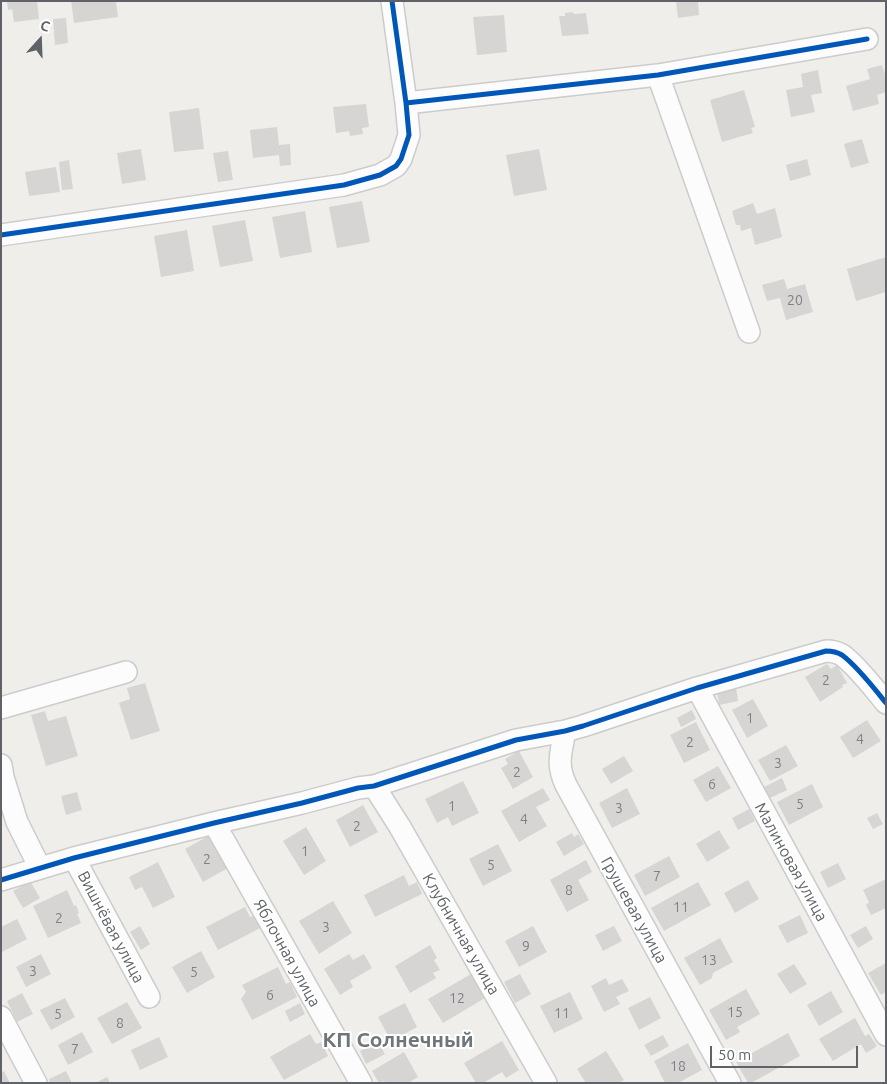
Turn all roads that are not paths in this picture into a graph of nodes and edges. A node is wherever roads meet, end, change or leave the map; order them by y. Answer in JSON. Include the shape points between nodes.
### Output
{"nodes":[{"id":1,"x":392,"y":1,"type":"edge"},
{"id":2,"x":867,"y":39,"type":"dead end"},
{"id":3,"x":658,"y":75,"type":"junction"},
{"id":4,"x":406,"y":103,"type":"junction"},
{"id":5,"x":1,"y":235,"type":"edge"},
{"id":6,"x":749,"y":332,"type":"dead end"},
{"id":7,"x":126,"y":672,"type":"dead end"},
{"id":8,"x":697,"y":688,"type":"junction"},
{"id":9,"x":886,"y":703,"type":"edge"},
{"id":10,"x":3,"y":709,"type":"edge"},
{"id":11,"x":565,"y":731,"type":"junction"},
{"id":12,"x":1,"y":765,"type":"edge"},
{"id":13,"x":374,"y":786,"type":"junction"},
{"id":14,"x":1,"y":801,"type":"edge"},
{"id":15,"x":18,"y":822,"type":"junction"},
{"id":16,"x":214,"y":823,"type":"junction"},
{"id":17,"x":74,"y":858,"type":"junction"},
{"id":18,"x":40,"y":868,"type":"junction"},
{"id":19,"x":1,"y":880,"type":"edge"},
{"id":20,"x":149,"y":997,"type":"dead end"},
{"id":21,"x":1,"y":1017,"type":"edge"},
{"id":22,"x":886,"y":1035,"type":"edge"},
{"id":23,"x":36,"y":1083,"type":"edge"},
{"id":24,"x":361,"y":1083,"type":"edge"},
{"id":25,"x":546,"y":1083,"type":"edge"},
{"id":26,"x":730,"y":1083,"type":"edge"}],
"edges":[{"from":1,"to":4,"type":"street"},
{"from":2,"to":3,"type":"street"},
{"from":3,"to":4,"type":"street"},
{"from":3,"to":6,"type":"street"},
{"from":4,"to":5,"type":"street","via":[[409,135],[401,159],[396,166],[362,181]]},
{"from":7,"to":10,"type":"street"},
{"from":8,"to":9,"type":"street","via":[[831,651],[841,654]]},
{"from":8,"to":11,"type":"street"},
{"from":8,"to":22,"type":"street","name":"Малиновая улица"},
{"from":11,"to":13,"type":"street","via":[[516,740]]},
{"from":11,"to":26,"type":"street","name":"Грушевая улица","via":[[559,766],[566,785]]},
{"from":12,"to":15,"type":"street"},
{"from":13,"to":16,"type":"street"},
{"from":13,"to":25,"type":"street","name":"Клубничная улица"},
{"from":14,"to":15,"type":"street"},
{"from":15,"to":18,"type":"street"},
{"from":16,"to":17,"type":"street"},
{"from":16,"to":24,"type":"street","name":"Яблочная улица"},
{"from":17,"to":18,"type":"street"},
{"from":17,"to":20,"type":"street","name":"Вишнёвая улица"},
{"from":18,"to":19,"type":"street"},
{"from":21,"to":23,"type":"street"}]}
